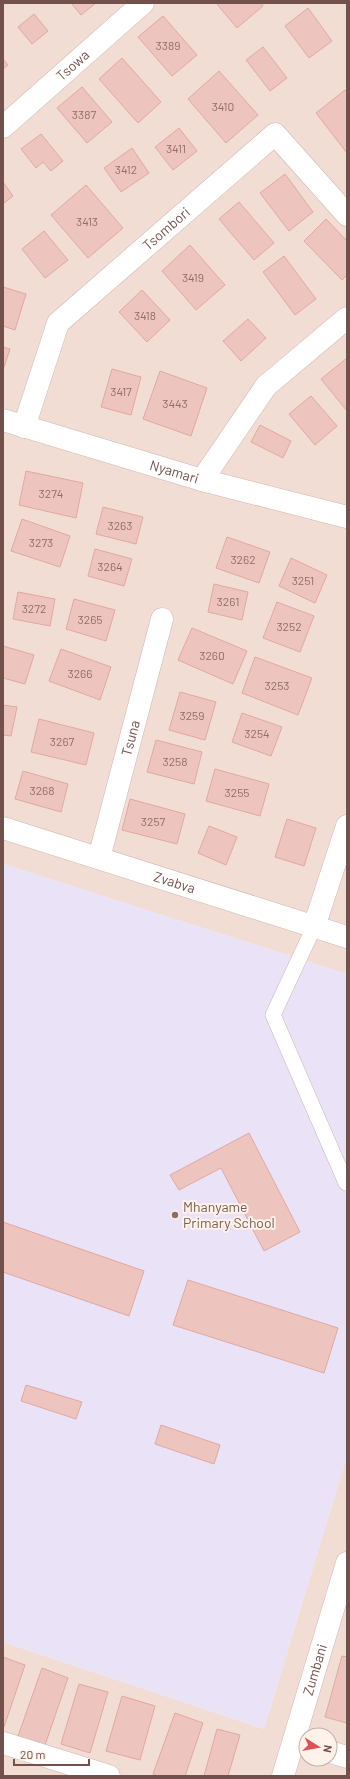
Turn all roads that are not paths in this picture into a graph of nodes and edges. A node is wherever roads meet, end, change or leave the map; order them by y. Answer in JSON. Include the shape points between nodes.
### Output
{"nodes":[{"id":1,"x":143,"y":3,"type":"edge"},
{"id":2,"x":3,"y":127,"type":"edge"},
{"id":3,"x":347,"y":215,"type":"edge"},
{"id":4,"x":347,"y":318,"type":"edge"},
{"id":5,"x":3,"y":420,"type":"edge"},
{"id":6,"x":24,"y":427,"type":"junction"},
{"id":7,"x":202,"y":480,"type":"junction"},
{"id":8,"x":347,"y":517,"type":"edge"},
{"id":9,"x":162,"y":619,"type":"dead end"},
{"id":10,"x":347,"y":826,"type":"edge"},
{"id":11,"x":3,"y":828,"type":"edge"},
{"id":12,"x":99,"y":858,"type":"junction"},
{"id":13,"x":314,"y":927,"type":"junction"},
{"id":14,"x":347,"y":937,"type":"edge"},
{"id":15,"x":346,"y":1183,"type":"edge"},
{"id":16,"x":347,"y":1563,"type":"edge"},
{"id":17,"x":304,"y":1727,"type":"edge"},
{"id":18,"x":3,"y":1743,"type":"edge"},
{"id":19,"x":298,"y":1746,"type":"edge"},
{"id":20,"x":109,"y":1776,"type":"edge"},
{"id":21,"x":284,"y":1776,"type":"edge"}],
"edges":[{"from":1,"to":2,"type":"street","name":"Tsowa"},
{"from":3,"to":6,"type":"street","name":"Tsombori","via":[[275,134],[58,323]]},
{"from":4,"to":7,"type":"street","via":[[266,386]]},
{"from":5,"to":6,"type":"street","name":"Nyamari"},
{"from":6,"to":7,"type":"street","name":"Nyamari"},
{"from":7,"to":8,"type":"street","name":"Nyamari"},
{"from":9,"to":12,"type":"street","name":"Tsuna"},
{"from":10,"to":13,"type":"street"},
{"from":11,"to":12,"type":"street","name":"Zvabva"},
{"from":12,"to":13,"type":"street","name":"Zvabva"},
{"from":13,"to":14,"type":"street","name":"Zvabva"},
{"from":13,"to":15,"type":"lane","via":[[274,1015]]},
{"from":16,"to":17,"type":"street","name":"Zumbani"},
{"from":18,"to":20,"type":"street"},
{"from":19,"to":21,"type":"street","name":"Zumbani"}]}
